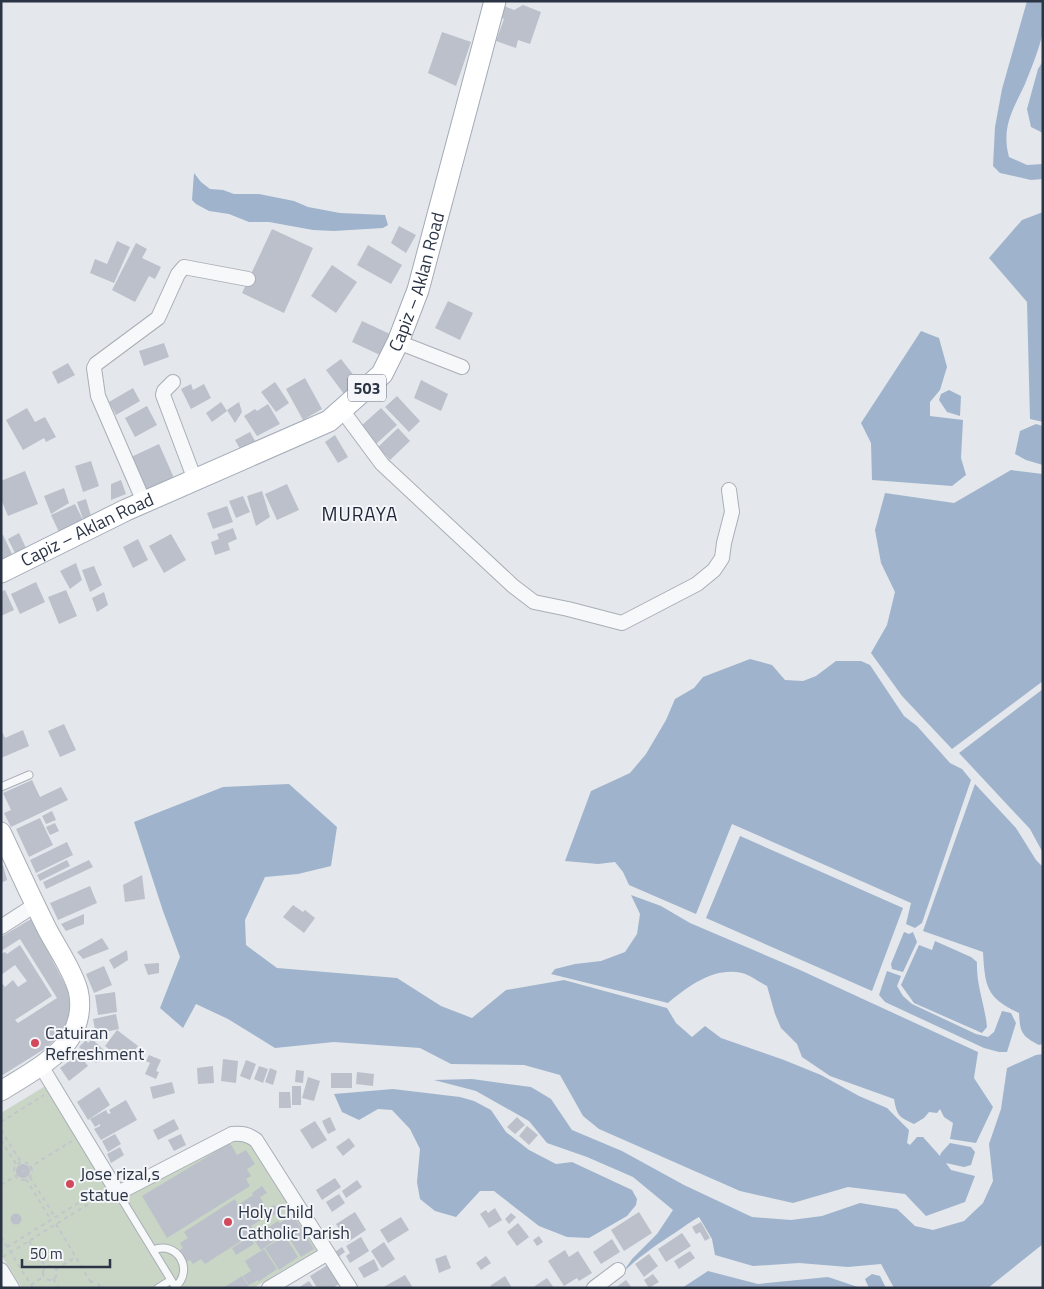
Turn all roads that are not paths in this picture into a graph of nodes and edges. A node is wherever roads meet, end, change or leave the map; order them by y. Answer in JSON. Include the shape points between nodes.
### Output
{"nodes":[{"id":1,"x":495,"y":1,"type":"edge"},
{"id":2,"x":248,"y":279,"type":"dead end"},
{"id":3,"x":398,"y":342,"type":"junction"},
{"id":4,"x":462,"y":367,"type":"dead end"},
{"id":5,"x":173,"y":382,"type":"dead end"},
{"id":6,"x":342,"y":410,"type":"junction"},
{"id":7,"x":195,"y":480,"type":"junction"},
{"id":8,"x":729,"y":490,"type":"dead end"},
{"id":9,"x":144,"y":502,"type":"junction"},
{"id":10,"x":1,"y":572,"type":"edge"},
{"id":11,"x":29,"y":775,"type":"dead end"},
{"id":12,"x":1,"y":787,"type":"edge"},
{"id":13,"x":1,"y":832,"type":"edge"},
{"id":14,"x":35,"y":905,"type":"junction"},
{"id":15,"x":1,"y":927,"type":"edge"},
{"id":16,"x":41,"y":1066,"type":"junction"},
{"id":17,"x":1,"y":1091,"type":"edge"},
{"id":18,"x":112,"y":1189,"type":"junction"},
{"id":19,"x":153,"y":1250,"type":"junction"},
{"id":20,"x":328,"y":1252,"type":"junction"},
{"id":21,"x":1,"y":1270,"type":"edge"},
{"id":22,"x":618,"y":1270,"type":"dead end"},
{"id":23,"x":174,"y":1285,"type":"edge"},
{"id":24,"x":12,"y":1288,"type":"edge"},
{"id":25,"x":158,"y":1288,"type":"edge"},
{"id":26,"x":269,"y":1288,"type":"edge"},
{"id":27,"x":350,"y":1288,"type":"edge"},
{"id":28,"x":594,"y":1288,"type":"edge"}],
"edges":[{"from":1,"to":3,"type":"main road","name":"Capiz – Aklan Road","number":"503","via":[[418,290]]},
{"from":2,"to":9,"type":"street","via":[[184,267],[158,318],[94,368],[98,396]]},
{"from":3,"to":4,"type":"street"},
{"from":3,"to":6,"type":"main road","name":"Capiz – Aklan Road","number":"503","via":[[382,374]]},
{"from":5,"to":7,"type":"street","via":[[163,395]]},
{"from":6,"to":7,"type":"main road","name":"Capiz – Aklan Road","number":"503","via":[[328,420]]},
{"from":6,"to":8,"type":"street","via":[[382,464],[534,602],[622,623],[697,584],[714,570],[722,558],[732,512]]},
{"from":7,"to":9,"type":"main road","name":"Capiz – Aklan Road","number":"503"},
{"from":9,"to":10,"type":"main road","name":"Capiz – Aklan Road","number":"503"},
{"from":11,"to":12,"type":"lane"},
{"from":13,"to":14,"type":"main road"},
{"from":14,"to":15,"type":"street"},
{"from":14,"to":16,"type":"main road","via":[[74,980],[80,1001],[78,1022],[69,1040]]},
{"from":16,"to":17,"type":"main road"},
{"from":16,"to":18,"type":"street"},
{"from":18,"to":19,"type":"lane"},
{"from":18,"to":20,"type":"street","via":[[232,1134],[249,1135],[256,1140]]},
{"from":19,"to":23,"type":"lane"},
{"from":19,"to":23,"type":"lane","via":[[167,1248],[180,1256],[184,1274]]},
{"from":20,"to":26,"type":"street"},
{"from":20,"to":27,"type":"street"},
{"from":21,"to":24,"type":"street"},
{"from":22,"to":28,"type":"street"},
{"from":23,"to":25,"type":"lane"}]}
